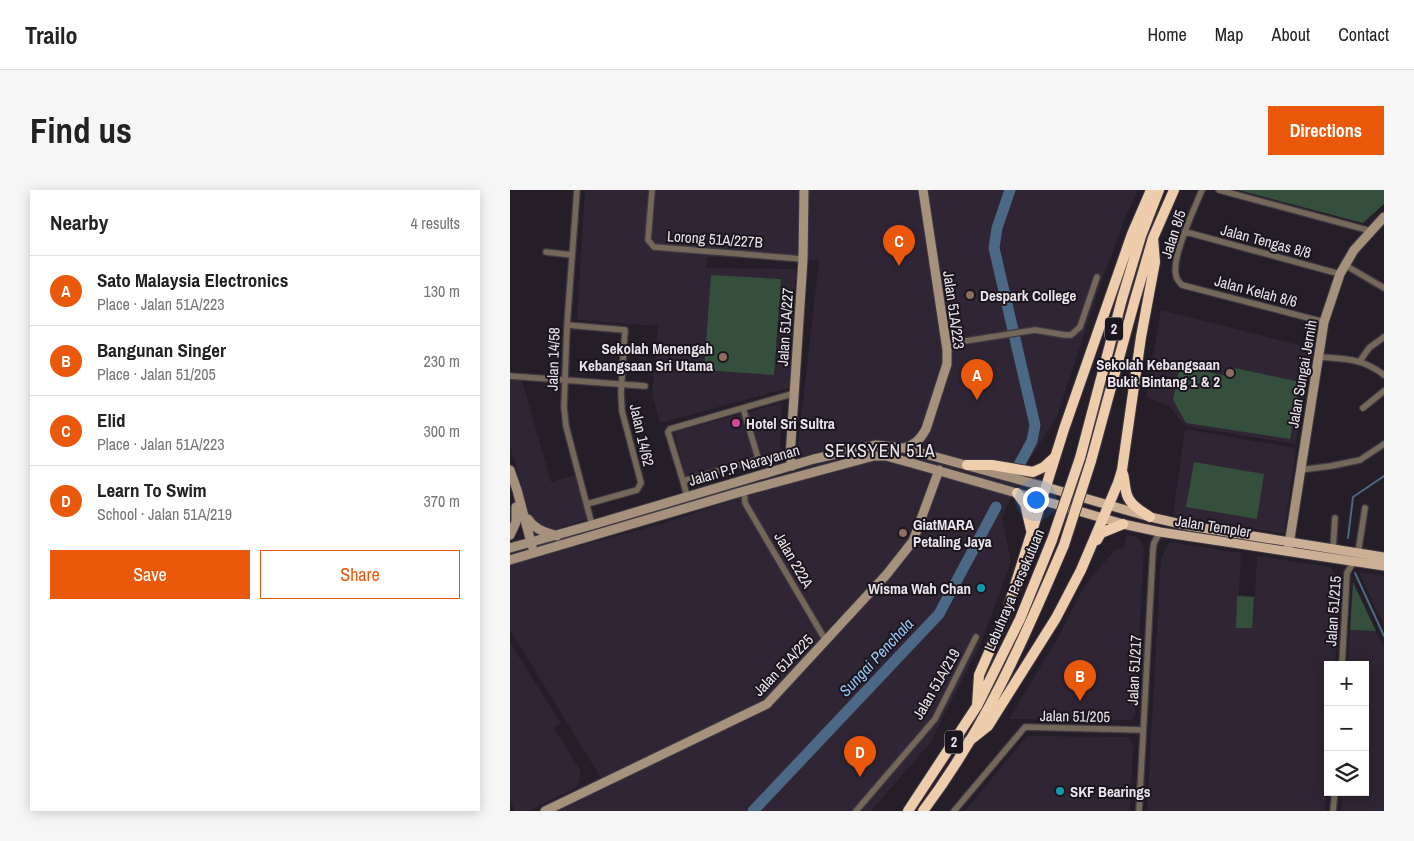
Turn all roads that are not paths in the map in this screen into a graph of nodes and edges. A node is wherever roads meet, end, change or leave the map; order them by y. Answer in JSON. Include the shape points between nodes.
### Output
{"nodes":[{"id":1,"x":577,"y":190,"type":"edge"},
{"id":2,"x":652,"y":190,"type":"edge"},
{"id":3,"x":804,"y":190,"type":"edge"},
{"id":4,"x":923,"y":190,"type":"edge"},
{"id":5,"x":1151,"y":190,"type":"edge"},
{"id":6,"x":1159,"y":190,"type":"edge"},
{"id":7,"x":1174,"y":190,"type":"edge"},
{"id":8,"x":1202,"y":190,"type":"edge"},
{"id":9,"x":1219,"y":190,"type":"edge"},
{"id":10,"x":1384,"y":217,"type":"edge"},
{"id":11,"x":1370,"y":231,"type":"junction"},
{"id":12,"x":1186,"y":232,"type":"junction"},
{"id":13,"x":1154,"y":238,"type":"junction"},
{"id":14,"x":546,"y":252,"type":"dead end"},
{"id":15,"x":572,"y":255,"type":"junction"},
{"id":16,"x":804,"y":259,"type":"junction"},
{"id":17,"x":1345,"y":264,"type":"junction"},
{"id":18,"x":1340,"y":274,"type":"junction"},
{"id":19,"x":1097,"y":277,"type":"dead end"},
{"id":20,"x":1182,"y":284,"type":"joint"},
{"id":21,"x":1384,"y":288,"type":"edge"},
{"id":22,"x":1324,"y":322,"type":"junction"},
{"id":23,"x":566,"y":325,"type":"junction"},
{"id":24,"x":1384,"y":337,"type":"edge"},
{"id":25,"x":946,"y":344,"type":"junction"},
{"id":26,"x":1318,"y":357,"type":"junction"},
{"id":27,"x":1360,"y":361,"type":"junction"},
{"id":28,"x":1384,"y":375,"type":"edge"},
{"id":29,"x":510,"y":376,"type":"edge"},
{"id":30,"x":564,"y":380,"type":"junction"},
{"id":31,"x":622,"y":384,"type":"junction"},
{"id":32,"x":644,"y":386,"type":"dead end"},
{"id":33,"x":1384,"y":391,"type":"edge"},
{"id":34,"x":795,"y":393,"type":"junction"},
{"id":35,"x":743,"y":408,"type":"junction"},
{"id":36,"x":1362,"y":408,"type":"dead end"},
{"id":37,"x":1384,"y":444,"type":"edge"},
{"id":38,"x":903,"y":448,"type":"junction"},
{"id":39,"x":1056,"y":456,"type":"junction"},
{"id":40,"x":967,"y":465,"type":"junction"},
{"id":41,"x":792,"y":466,"type":"junction"},
{"id":42,"x":510,"y":470,"type":"edge"},
{"id":43,"x":939,"y":470,"type":"junction"},
{"id":44,"x":1122,"y":470,"type":"junction"},
{"id":45,"x":1300,"y":470,"type":"junction"},
{"id":46,"x":683,"y":481,"type":"junction"},
{"id":47,"x":510,"y":482,"type":"edge"},
{"id":48,"x":1046,"y":487,"type":"junction"},
{"id":49,"x":744,"y":491,"type":"junction"},
{"id":50,"x":1017,"y":493,"type":"junction"},
{"id":51,"x":687,"y":496,"type":"junction"},
{"id":52,"x":1041,"y":500,"type":"junction"},
{"id":53,"x":586,"y":504,"type":"junction"},
{"id":54,"x":1109,"y":505,"type":"junction"},
{"id":55,"x":519,"y":507,"type":"junction"},
{"id":56,"x":1365,"y":508,"type":"dead end"},
{"id":57,"x":1150,"y":516,"type":"junction"},
{"id":58,"x":1104,"y":518,"type":"junction"},
{"id":59,"x":1335,"y":518,"type":"dead end"},
{"id":60,"x":1123,"y":524,"type":"junction"},
{"id":61,"x":592,"y":526,"type":"junction"},
{"id":62,"x":1032,"y":531,"type":"junction"},
{"id":63,"x":1160,"y":532,"type":"junction"},
{"id":64,"x":510,"y":535,"type":"edge"},
{"id":65,"x":557,"y":536,"type":"junction"},
{"id":66,"x":529,"y":545,"type":"junction"},
{"id":67,"x":557,"y":546,"type":"junction"},
{"id":68,"x":1289,"y":547,"type":"junction"},
{"id":69,"x":510,"y":548,"type":"edge"},
{"id":70,"x":1333,"y":549,"type":"junction"},
{"id":71,"x":510,"y":556,"type":"edge"},
{"id":72,"x":1356,"y":557,"type":"junction"},
{"id":73,"x":1384,"y":557,"type":"edge"},
{"id":74,"x":510,"y":560,"type":"edge"},
{"id":75,"x":1384,"y":566,"type":"edge"},
{"id":76,"x":1081,"y":570,"type":"junction"},
{"id":77,"x":976,"y":636,"type":"dead end"},
{"id":78,"x":826,"y":641,"type":"junction"},
{"id":79,"x":1342,"y":661,"type":"edge"},
{"id":80,"x":977,"y":706,"type":"junction"},
{"id":81,"x":1143,"y":730,"type":"junction"},
{"id":82,"x":969,"y":741,"type":"junction"},
{"id":83,"x":1334,"y":796,"type":"edge"},
{"id":84,"x":545,"y":811,"type":"edge"},
{"id":85,"x":856,"y":811,"type":"edge"},
{"id":86,"x":908,"y":811,"type":"edge"},
{"id":87,"x":924,"y":811,"type":"edge"},
{"id":88,"x":954,"y":811,"type":"edge"},
{"id":89,"x":1139,"y":811,"type":"edge"},
{"id":90,"x":1334,"y":811,"type":"edge"}],
"edges":[{"from":1,"to":15,"type":"street","name":"Jalan 14/58"},
{"from":2,"to":16,"type":"street","name":"Lorong 51A/227B","via":[[648,240],[654,247]]},
{"from":3,"to":16,"type":"street","name":"Jalan 51A/227"},
{"from":4,"to":25,"type":"street","name":"Jalan 51A/223"},
{"from":5,"to":39,"type":"highway","via":[[1132,234]]},
{"from":6,"to":80,"type":"highway","name":"Lebuhraya Persekutuan","number":"2","bridge":true,"via":[[1141,236],[1080,458],[1052,540],[1020,619]]},
{"from":7,"to":13,"type":"highway","name":"Lebuhraya Persekutuan","number":"2"},
{"from":8,"to":12,"type":"street","name":"Jalan 8/5"},
{"from":9,"to":11,"type":"street"},
{"from":10,"to":11,"type":"street","name":"Jalan Sungai Jernih"},
{"from":11,"to":17,"type":"street","name":"Jalan Sungai Jernih"},
{"from":12,"to":18,"type":"street","name":"Jalan Tengas 8/8"},
{"from":12,"to":20,"type":"street","name":"Jalan 8/5","via":[[1175,268]]},
{"from":13,"to":44,"type":"highway","via":[[1155,262]]},
{"from":13,"to":82,"type":"highway","name":"Lebuhraya Persekutuan","number":"2","bridge":true,"via":[[1064,545],[1009,669]]},
{"from":14,"to":15,"type":"street"},
{"from":15,"to":23,"type":"street","name":"Jalan 14/58"},
{"from":16,"to":34,"type":"street","name":"Jalan 51A/227"},
{"from":17,"to":18,"type":"street","name":"Jalan Sungai Jernih"},
{"from":17,"to":21,"type":"street"},
{"from":18,"to":22,"type":"street","name":"Jalan Sungai Jernih"},
{"from":19,"to":25,"type":"street","via":[[1080,327],[1071,334],[1029,330]]},
{"from":20,"to":22,"type":"street","name":"Jalan Kelah 8/6"},
{"from":22,"to":26,"type":"street","name":"Jalan Sungai Jernih"},
{"from":23,"to":30,"type":"street","name":"Jalan 14/58"},
{"from":23,"to":31,"type":"street","name":"Jalan 14/62","via":[[625,330]]},
{"from":24,"to":27,"type":"street","via":[[1369,348]]},
{"from":25,"to":38,"type":"street","name":"Jalan 51A/223","via":[[947,364],[926,430],[920,440]]},
{"from":26,"to":27,"type":"street"},
{"from":26,"to":45,"type":"street","name":"Jalan Sungai Jernih"},
{"from":27,"to":28,"type":"street"},
{"from":29,"to":30,"type":"street"},
{"from":30,"to":31,"type":"street"},
{"from":30,"to":53,"type":"street","name":"Jalan 14/58","via":[[566,426]]},
{"from":31,"to":32,"type":"street"},
{"from":31,"to":53,"type":"street","name":"Jalan 14/62","via":[[622,410],[641,483],[637,490]]},
{"from":33,"to":36,"type":"street"},
{"from":34,"to":35,"type":"street"},
{"from":34,"to":41,"type":"street","name":"Jalan 51A/227"},
{"from":35,"to":46,"type":"street","via":[[670,429],[668,432]]},
{"from":35,"to":46,"type":"street","via":[[758,458]]},
{"from":37,"to":45,"type":"street","via":[[1360,460]]},
{"from":38,"to":40,"type":"street","name":"Jalan P.P Narayanan"},
{"from":38,"to":41,"type":"street","name":"Jalan P.P Narayanan","via":[[876,445]]},
{"from":39,"to":40,"type":"highway","via":[[1033,472]]},
{"from":39,"to":48,"type":"highway"},
{"from":40,"to":48,"type":"street","name":"Jalan P.P Narayanan"},
{"from":41,"to":51,"type":"street","name":"Jalan P.P Narayanan"},
{"from":42,"to":55,"type":"street"},
{"from":43,"to":49,"type":"street","name":"Jalan P.P Narayanan","via":[[886,456],[874,456]]},
{"from":43,"to":50,"type":"street","name":"Jalan P.P Narayanan"},
{"from":43,"to":78,"type":"street","name":"Jalan 51A/225","via":[[915,538]]},
{"from":44,"to":54,"type":"highway"},
{"from":44,"to":57,"type":"highway","via":[[1128,497]]},
{"from":45,"to":68,"type":"street","name":"Jalan Sungai Jernih"},
{"from":46,"to":51,"type":"street"},
{"from":47,"to":55,"type":"street"},
{"from":48,"to":52,"type":"highway"},
{"from":48,"to":54,"type":"main road","name":"Jalan Templer"},
{"from":49,"to":67,"type":"street","name":"Jalan P.P Narayanan"},
{"from":49,"to":78,"type":"street","name":"Jalan 222A","via":[[745,503]]},
{"from":50,"to":52,"type":"street","name":"Jalan P.P Narayanan"},
{"from":50,"to":62,"type":"highway","via":[[1026,504]]},
{"from":51,"to":61,"type":"street","name":"Jalan P.P Narayanan"},
{"from":52,"to":58,"type":"main road","name":"Jalan Templer"},
{"from":52,"to":62,"type":"highway"},
{"from":53,"to":61,"type":"street","name":"Jalan 14/58"},
{"from":54,"to":57,"type":"main road","name":"Jalan Templer"},
{"from":54,"to":58,"type":"highway"},
{"from":55,"to":64,"type":"street"},
{"from":55,"to":65,"type":"street","via":[[533,527]]},
{"from":55,"to":66,"type":"street"},
{"from":56,"to":72,"type":"street","name":"Jalan 51/215"},
{"from":57,"to":68,"type":"main road","name":"Jalan Templer"},
{"from":58,"to":60,"type":"main road","name":"Jalan Templer"},
{"from":58,"to":76,"type":"highway"},
{"from":59,"to":70,"type":"street"},
{"from":60,"to":63,"type":"main road","name":"Jalan Templer"},
{"from":60,"to":76,"type":"highway","via":[[1101,533]]},
{"from":61,"to":65,"type":"street","name":"Jalan P.P Narayanan"},
{"from":62,"to":80,"type":"highway","via":[[1007,610],[979,675]]},
{"from":63,"to":68,"type":"main road","name":"Jalan Templer"},
{"from":63,"to":81,"type":"street","name":"Jalan 51/217","via":[[1153,549]]},
{"from":65,"to":66,"type":"street","name":"Jalan P.P Narayanan"},
{"from":66,"to":67,"type":"street"},
{"from":66,"to":69,"type":"street","name":"Jalan P.P Narayanan"},
{"from":66,"to":71,"type":"street"},
{"from":67,"to":74,"type":"street","name":"Jalan P.P Narayanan"},
{"from":68,"to":70,"type":"main road","name":"Jalan Templer"},
{"from":68,"to":72,"type":"main road","name":"Jalan Templer"},
{"from":70,"to":72,"type":"main road","name":"Jalan Templer"},
{"from":72,"to":73,"type":"main road","name":"Jalan Templer"},
{"from":72,"to":75,"type":"main road","name":"Jalan Templer"},
{"from":72,"to":79,"type":"street","name":"Jalan 51/215","via":[[1347,573]]},
{"from":76,"to":82,"type":"highway","via":[[1056,618],[988,726]]},
{"from":77,"to":85,"type":"street","name":"Jalan 51A/219","via":[[935,719]]},
{"from":78,"to":84,"type":"street","name":"Jalan 51A/225","via":[[762,707]]},
{"from":80,"to":86,"type":"highway","name":"Lebuhraya Persekutuan","number":"2"},
{"from":81,"to":88,"type":"street","name":"Jalan 51/205","via":[[1025,728]]},
{"from":81,"to":89,"type":"street","name":"Jalan 51/217"},
{"from":82,"to":87,"type":"highway","name":"Lebuhraya Persekutuan","number":"2"},
{"from":83,"to":90,"type":"street"}]}
